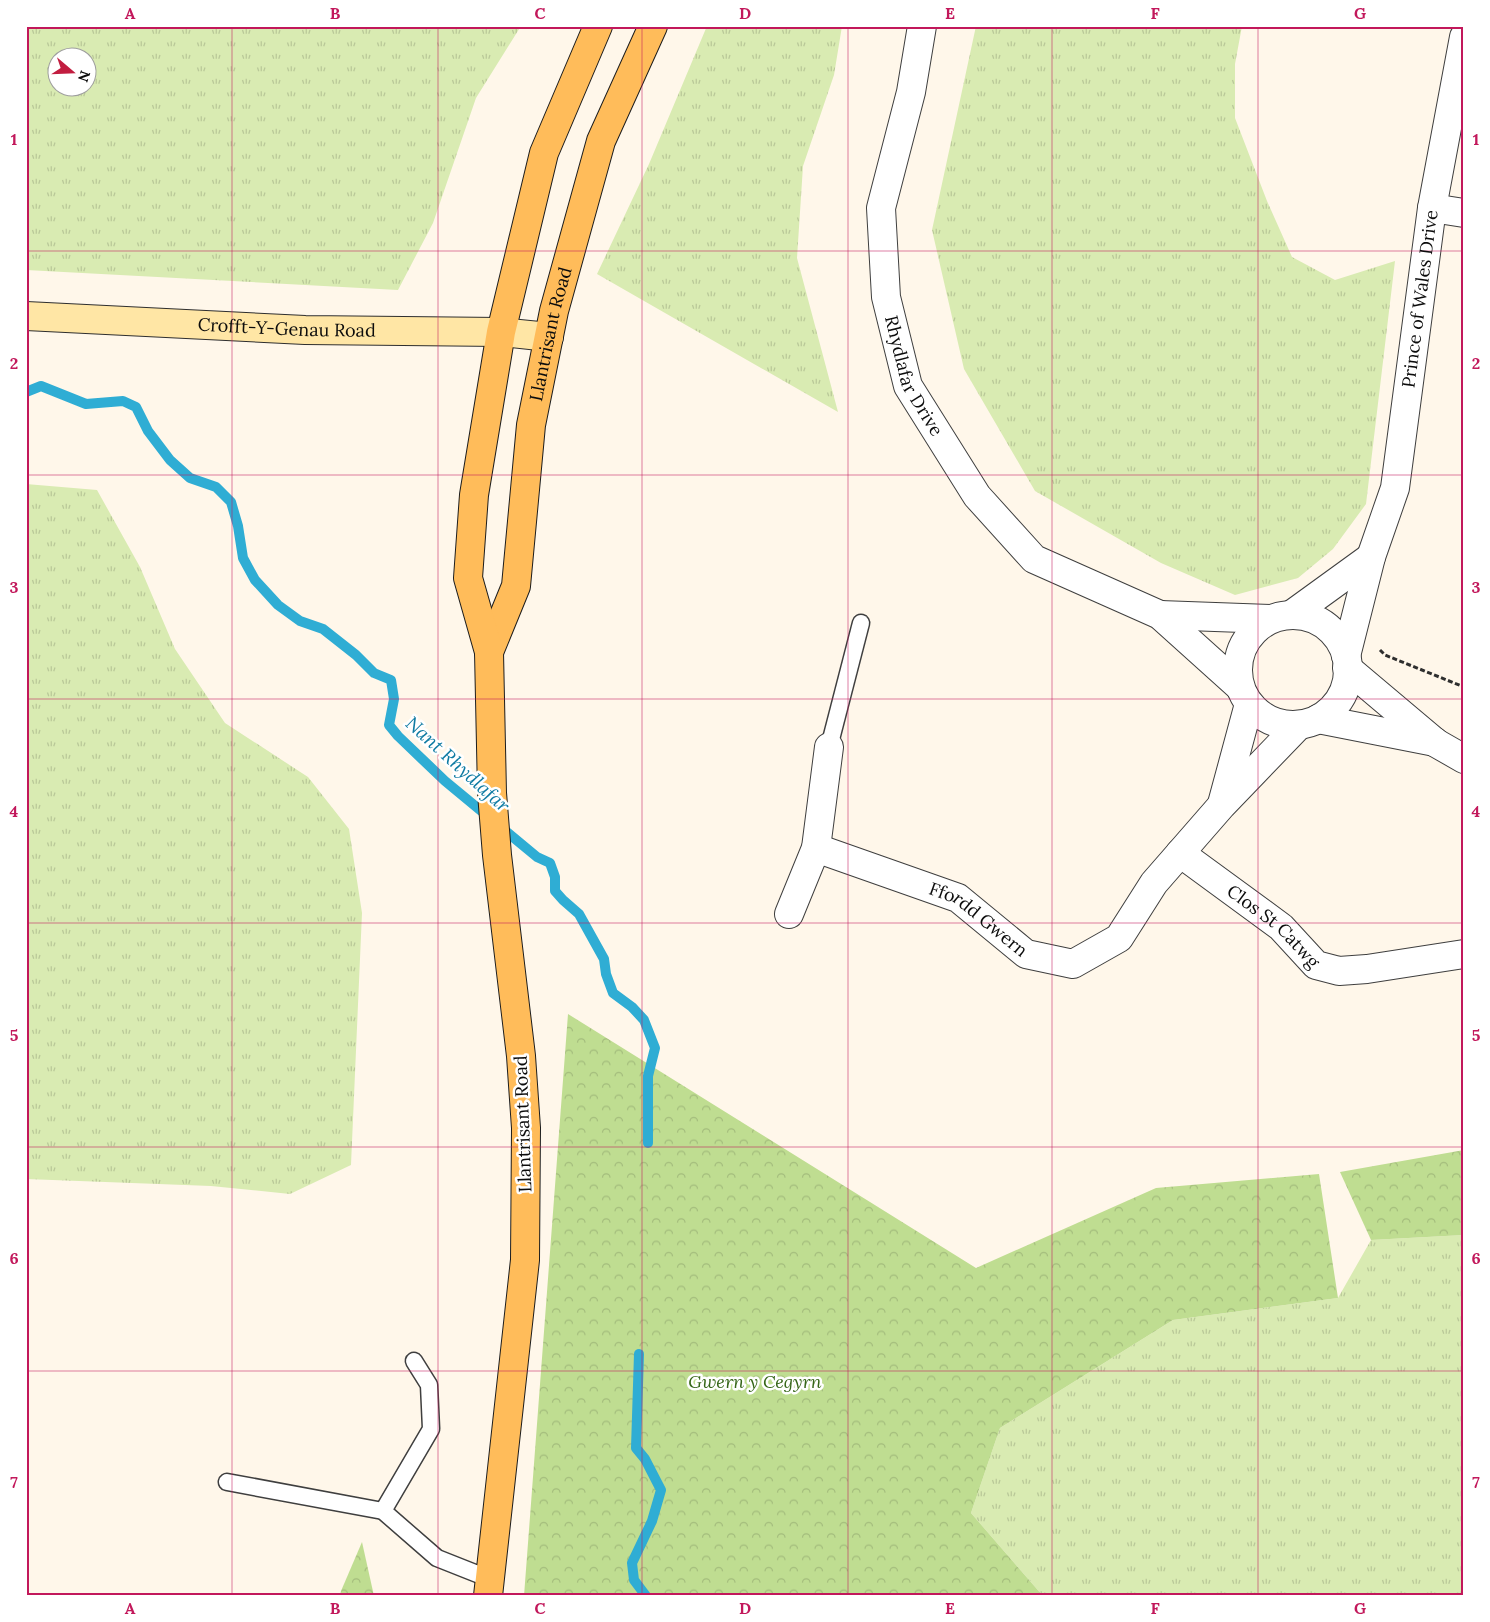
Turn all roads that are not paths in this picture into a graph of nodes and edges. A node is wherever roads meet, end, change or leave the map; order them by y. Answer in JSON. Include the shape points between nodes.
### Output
{"nodes":[{"id":1,"x":598,"y":26,"type":"edge"},
{"id":2,"x":654,"y":26,"type":"edge"},
{"id":3,"x":922,"y":26,"type":"edge"},
{"id":4,"x":1464,"y":37,"type":"edge"},
{"id":5,"x":1432,"y":208,"type":"junction"},
{"id":6,"x":1464,"y":213,"type":"edge"},
{"id":7,"x":26,"y":316,"type":"edge"},
{"id":8,"x":501,"y":332,"type":"junction"},
{"id":9,"x":549,"y":337,"type":"junction"},
{"id":10,"x":1371,"y":557,"type":"junction"},
{"id":11,"x":1160,"y":615,"type":"junction"},
{"id":12,"x":1280,"y":617,"type":"junction"},
{"id":13,"x":861,"y":624,"type":"dead end"},
{"id":14,"x":489,"y":652,"type":"junction"},
{"id":15,"x":1346,"y":662,"type":"junction"},
{"id":16,"x":1244,"y":695,"type":"junction"},
{"id":17,"x":1308,"y":722,"type":"junction"},
{"id":18,"x":1436,"y":743,"type":"junction"},
{"id":19,"x":829,"y":747,"type":"joint"},
{"id":20,"x":1464,"y":759,"type":"edge"},
{"id":21,"x":1222,"y":806,"type":"junction"},
{"id":22,"x":816,"y":848,"type":"junction"},
{"id":23,"x":1180,"y":853,"type":"junction"},
{"id":24,"x":789,"y":914,"type":"dead end"},
{"id":25,"x":1464,"y":954,"type":"edge"},
{"id":26,"x":414,"y":1361,"type":"dead end"},
{"id":27,"x":227,"y":1482,"type":"dead end"},
{"id":28,"x":383,"y":1510,"type":"junction"},
{"id":29,"x":489,"y":1588,"type":"edge"}],
"edges":[{"from":1,"to":8,"type":"main road","name":"Llantrisant Road","via":[[544,153]]},
{"from":2,"to":9,"type":"main road","name":"Llantrisant Road","via":[[601,141]]},
{"from":3,"to":11,"type":"street","name":"Rhydlafar Drive","via":[[911,92],[881,208],[886,297],[908,386],[977,496],[1034,559]]},
{"from":4,"to":5,"type":"street","name":"Prince of Wales Drive"},
{"from":5,"to":6,"type":"street"},
{"from":5,"to":10,"type":"street","name":"Prince of Wales Drive","via":[[1395,488]]},
{"from":7,"to":8,"type":"street","name":"Crofft-Y-Genau Road","via":[[305,330]]},
{"from":8,"to":9,"type":"street","name":"Crofft-Y-Genau Road"},
{"from":8,"to":14,"type":"main road","name":"Llantrisant Road","via":[[474,495],[468,578]]},
{"from":9,"to":14,"type":"main road","name":"Llantrisant Road","via":[[531,425],[516,586]]},
{"from":10,"to":12,"type":"street"},
{"from":10,"to":15,"type":"street","name":"Prince of Wales Drive"},
{"from":11,"to":12,"type":"street","name":"Rhydlafar Drive"},
{"from":11,"to":16,"type":"street","name":"Rhydlafar Drive"},
{"from":12,"to":15,"type":"street","via":[[1310,617],[1326,626],[1339,640]]},
{"from":12,"to":16,"type":"street","via":[[1254,630],[1243,646],[1237,668]]},
{"from":13,"to":19,"type":"lane"},
{"from":14,"to":29,"type":"main road","name":"Llantrisant Road","via":[[492,793],[526,1128],[525,1260]]},
{"from":15,"to":17,"type":"street","via":[[1348,675],[1343,694],[1332,709]]},
{"from":15,"to":18,"type":"street"},
{"from":16,"to":17,"type":"street","via":[[1262,716],[1280,724]]},
{"from":16,"to":21,"type":"street","name":"Ffordd Gwern"},
{"from":17,"to":18,"type":"street"},
{"from":17,"to":21,"type":"street","name":"Ffordd Gwern"},
{"from":18,"to":20,"type":"street"},
{"from":19,"to":22,"type":"street"},
{"from":21,"to":23,"type":"street","name":"Ffordd Gwern"},
{"from":22,"to":23,"type":"street","name":"Ffordd Gwern","via":[[958,898],[1026,954],[1073,964],[1119,938],[1154,883]]},
{"from":22,"to":24,"type":"street"},
{"from":23,"to":25,"type":"street","name":"Clos St Catwg","via":[[1281,927],[1316,964],[1339,971]]},
{"from":26,"to":28,"type":"lane","via":[[429,1385],[432,1429]]},
{"from":27,"to":28,"type":"lane"},
{"from":28,"to":29,"type":"lane","via":[[437,1558]]}]}
